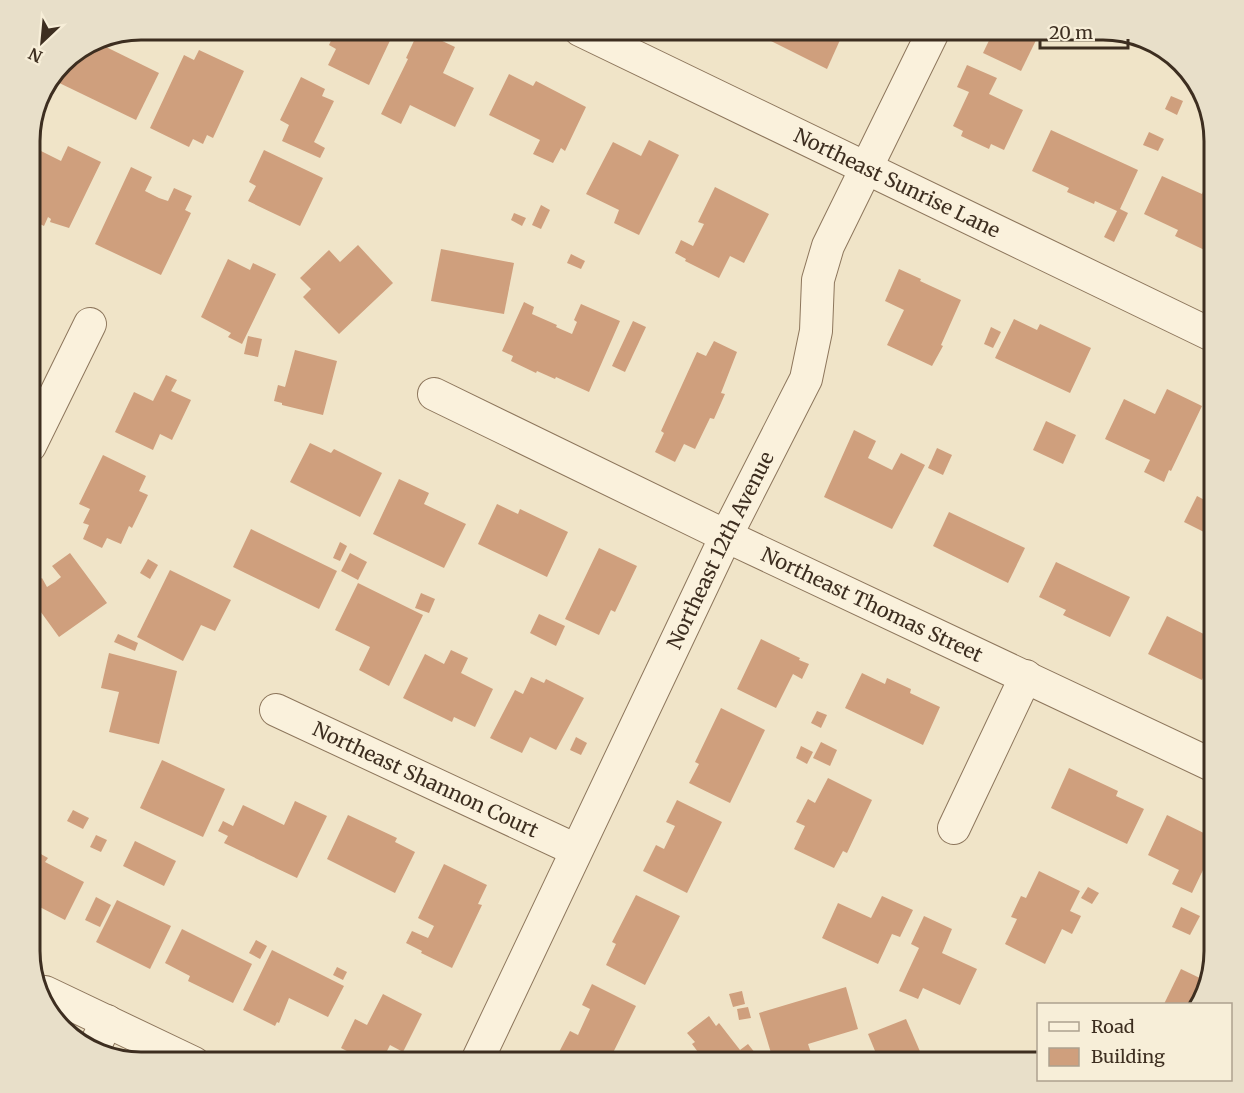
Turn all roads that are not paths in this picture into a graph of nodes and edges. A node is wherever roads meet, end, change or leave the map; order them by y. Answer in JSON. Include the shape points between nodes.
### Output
{"nodes":[{"id":1,"x":601,"y":40,"type":"edge"},
{"id":2,"x":929,"y":40,"type":"edge"},
{"id":3,"x":867,"y":168,"type":"junction"},
{"id":4,"x":90,"y":324,"type":"dead end"},
{"id":5,"x":1203,"y":331,"type":"edge"},
{"id":6,"x":434,"y":394,"type":"dead end"},
{"id":7,"x":41,"y":424,"type":"edge"},
{"id":8,"x":726,"y":536,"type":"junction"},
{"id":9,"x":1026,"y":676,"type":"junction"},
{"id":10,"x":276,"y":710,"type":"dead end"},
{"id":11,"x":1204,"y":761,"type":"edge"},
{"id":12,"x":954,"y":828,"type":"dead end"},
{"id":13,"x":576,"y":850,"type":"junction"},
{"id":14,"x":51,"y":995,"type":"edge"},
{"id":15,"x":107,"y":1021,"type":"junction"},
{"id":16,"x":97,"y":1042,"type":"edge"},
{"id":17,"x":171,"y":1052,"type":"edge"},
{"id":18,"x":481,"y":1052,"type":"edge"}],
"edges":[{"from":1,"to":3,"type":"street","name":"Northeast Sunrise Lane"},
{"from":2,"to":3,"type":"street","name":"Northeast 12th Avenue"},
{"from":3,"to":5,"type":"street","name":"Northeast Sunrise Lane"},
{"from":3,"to":8,"type":"street","name":"Northeast 12th Avenue","via":[[828,246],[818,280],[816,331],[806,379]]},
{"from":4,"to":7,"type":"street"},
{"from":6,"to":8,"type":"street","name":"Northeast Thomas Street"},
{"from":8,"to":9,"type":"street","name":"Northeast Thomas Street"},
{"from":8,"to":13,"type":"street","name":"Northeast 12th Avenue"},
{"from":9,"to":11,"type":"street","name":"Northeast Thomas Street"},
{"from":9,"to":12,"type":"street"},
{"from":10,"to":13,"type":"street","name":"Northeast Shannon Court"},
{"from":13,"to":18,"type":"street","name":"Northeast 12th Avenue"},
{"from":14,"to":15,"type":"street"},
{"from":15,"to":16,"type":"street"},
{"from":15,"to":17,"type":"street"}]}
